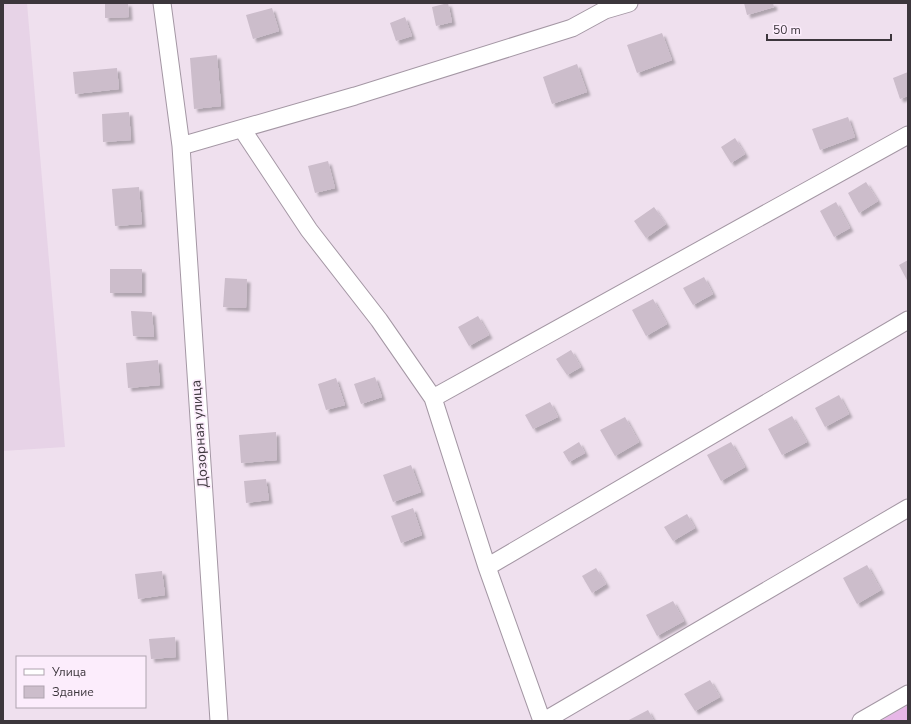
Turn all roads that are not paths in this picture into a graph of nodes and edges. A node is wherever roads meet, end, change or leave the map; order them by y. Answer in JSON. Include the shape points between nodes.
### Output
{"nodes":[{"id":1,"x":162,"y":3,"type":"edge"},
{"id":2,"x":629,"y":3,"type":"edge"},
{"id":3,"x":604,"y":7,"type":"edge"},
{"id":4,"x":242,"y":129,"type":"junction"},
{"id":5,"x":908,"y":134,"type":"edge"},
{"id":6,"x":180,"y":146,"type":"junction"},
{"id":7,"x":908,"y":320,"type":"edge"},
{"id":8,"x":432,"y":398,"type":"junction"},
{"id":9,"x":908,"y":508,"type":"edge"},
{"id":10,"x":487,"y":567,"type":"junction"},
{"id":11,"x":908,"y":694,"type":"edge"},
{"id":12,"x":219,"y":721,"type":"edge"},
{"id":13,"x":543,"y":721,"type":"edge"},
{"id":14,"x":861,"y":721,"type":"edge"}],
"edges":[{"from":1,"to":6,"type":"street","name":"Дозорная улица"},
{"from":2,"to":3,"type":"street"},
{"from":3,"to":4,"type":"street","via":[[572,28]]},
{"from":4,"to":6,"type":"street"},
{"from":4,"to":8,"type":"street","via":[[309,230],[379,320]]},
{"from":5,"to":8,"type":"street"},
{"from":6,"to":12,"type":"street","name":"Дозорная улица"},
{"from":7,"to":10,"type":"street"},
{"from":8,"to":10,"type":"street"},
{"from":9,"to":13,"type":"street"},
{"from":10,"to":13,"type":"street"},
{"from":11,"to":14,"type":"street"}]}
